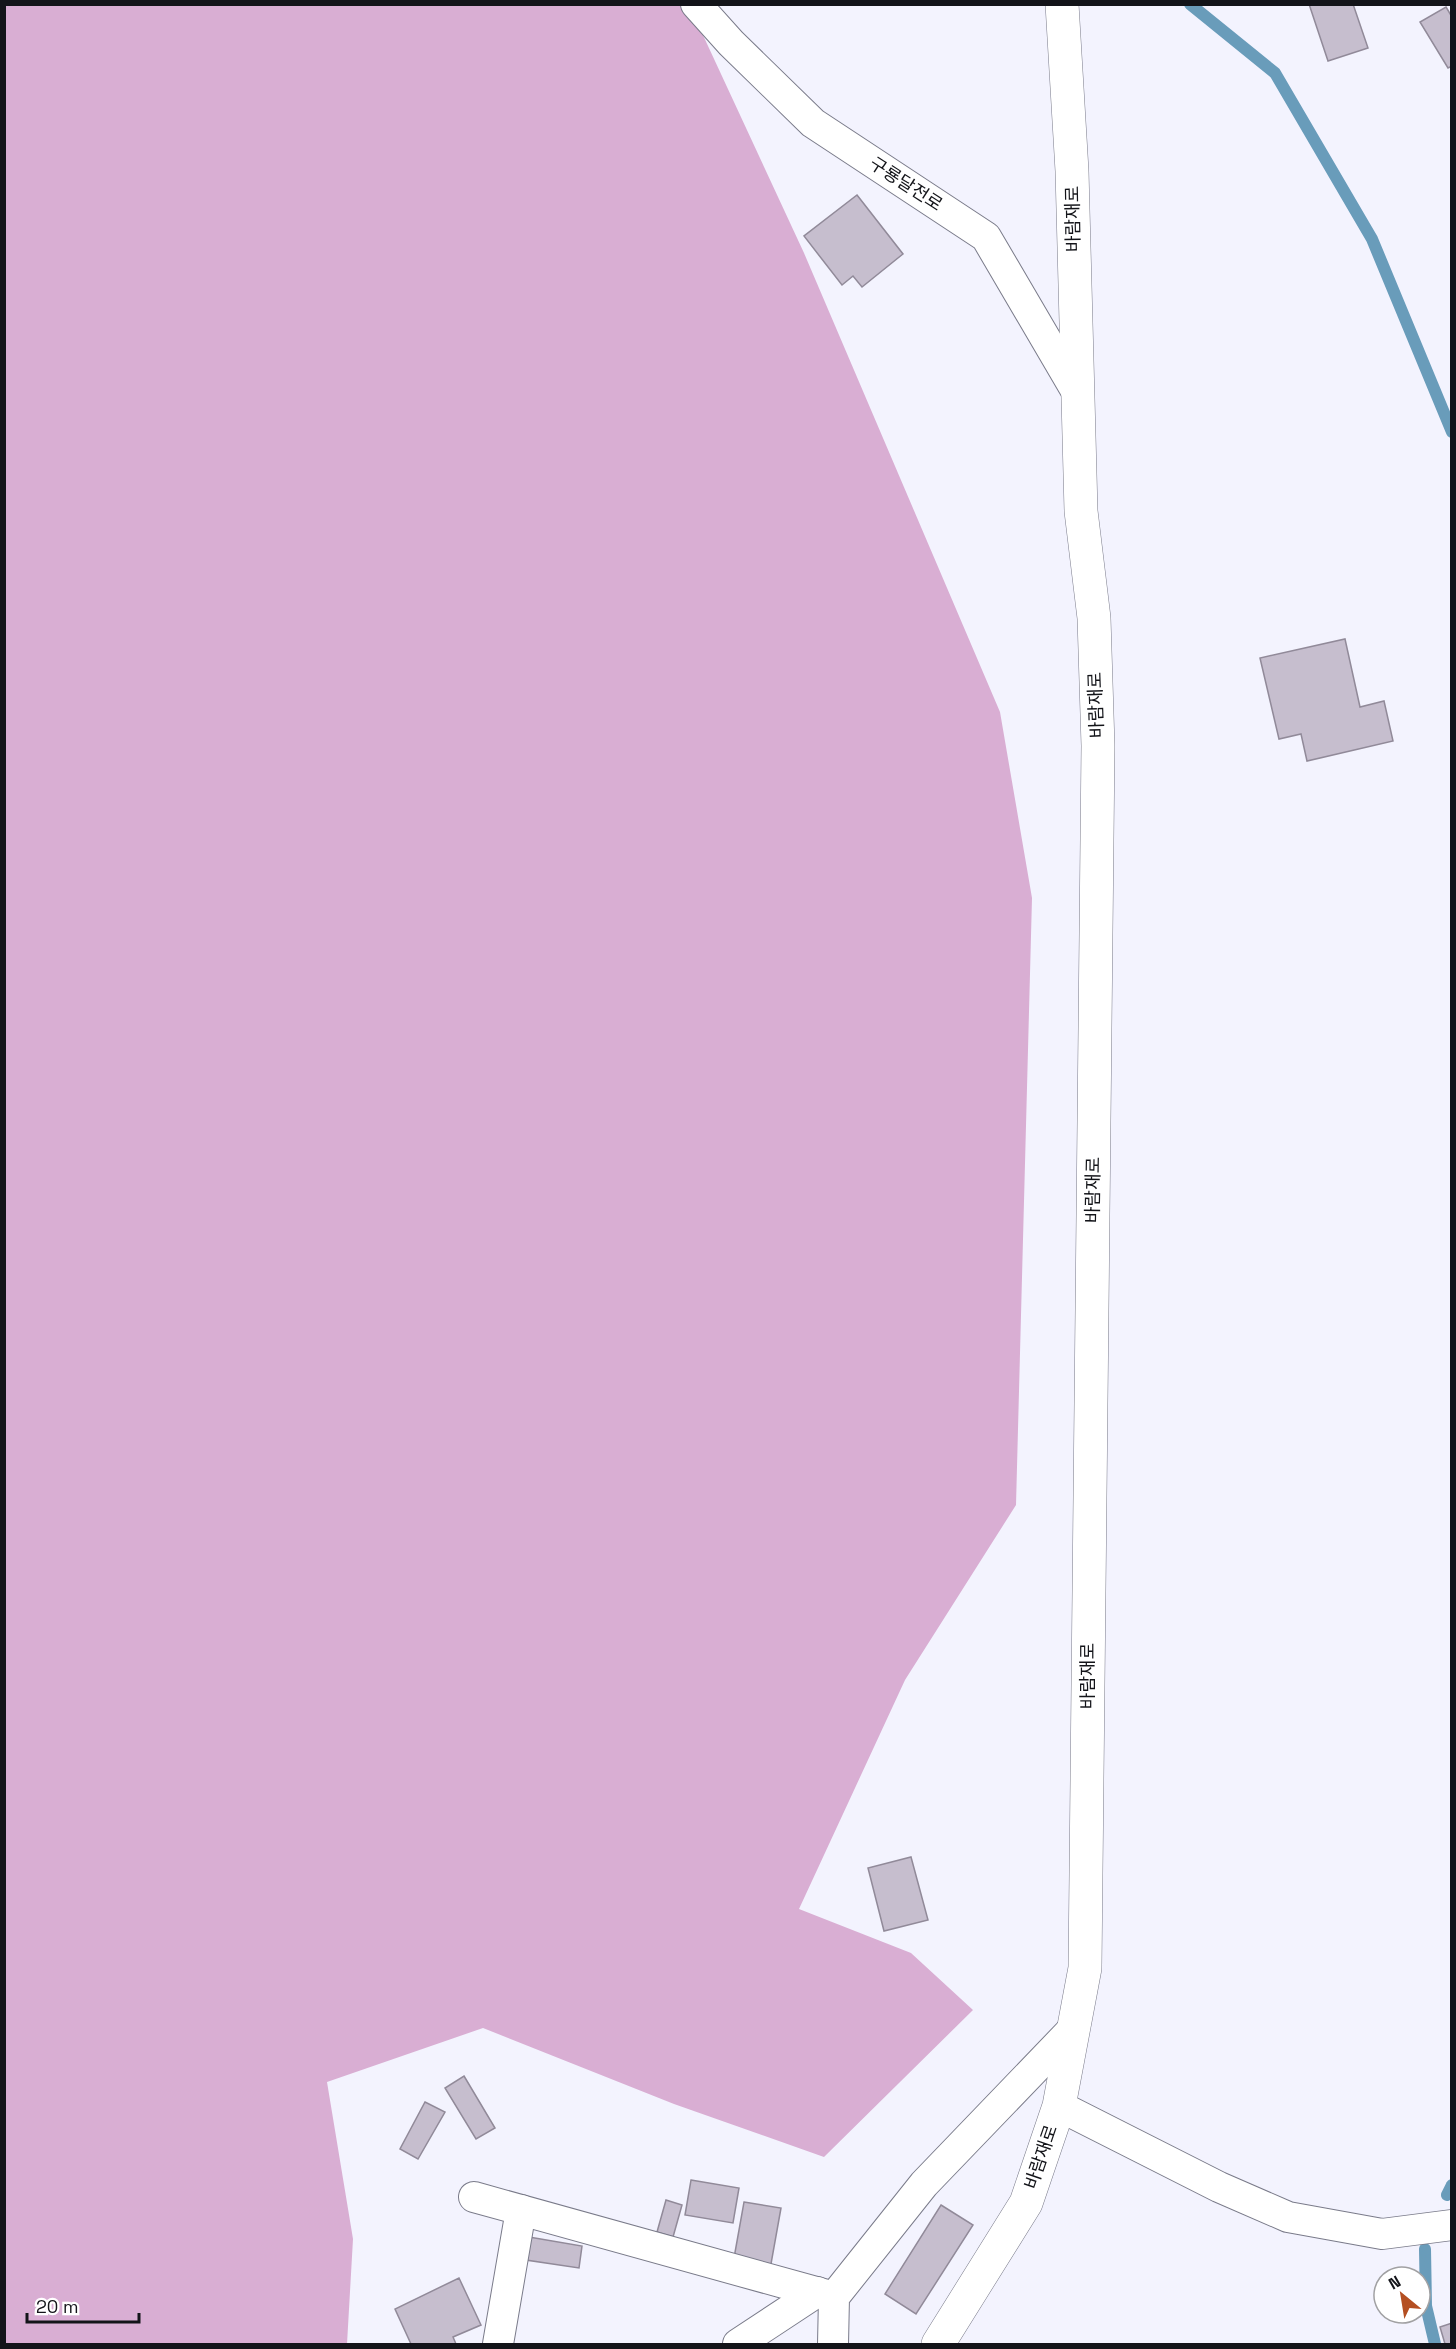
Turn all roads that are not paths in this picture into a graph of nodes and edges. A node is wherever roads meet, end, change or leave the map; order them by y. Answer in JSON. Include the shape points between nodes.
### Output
{"nodes":[{"id":1,"x":696,"y":4,"type":"edge"},
{"id":2,"x":1062,"y":4,"type":"edge"},
{"id":3,"x":1078,"y":394,"type":"junction"},
{"id":4,"x":1074,"y":2028,"type":"junction"},
{"id":5,"x":1059,"y":2106,"type":"junction"},
{"id":6,"x":474,"y":2197,"type":"dead end"},
{"id":7,"x":521,"y":2210,"type":"junction"},
{"id":8,"x":1452,"y":2225,"type":"edge"},
{"id":9,"x":826,"y":2294,"type":"junction"},
{"id":10,"x":498,"y":2344,"type":"edge"},
{"id":11,"x":738,"y":2344,"type":"edge"},
{"id":12,"x":834,"y":2344,"type":"edge"},
{"id":13,"x":938,"y":2344,"type":"edge"}],
"edges":[{"from":1,"to":3,"type":"street","name":"구룡달전로","via":[[813,123],[986,237]]},
{"from":2,"to":3,"type":"street","name":"바람재로","via":[[1072,171]]},
{"from":3,"to":4,"type":"street","name":"바람재로","via":[[1081,511],[1094,618],[1098,746],[1085,1968]]},
{"from":4,"to":5,"type":"street","name":"바람재로"},
{"from":4,"to":9,"type":"street","via":[[924,2184]]},
{"from":5,"to":8,"type":"street","via":[[1219,2187],[1288,2217],[1382,2234]]},
{"from":5,"to":13,"type":"street","name":"바람재로","via":[[1026,2203]]},
{"from":6,"to":7,"type":"street"},
{"from":7,"to":9,"type":"street"},
{"from":7,"to":10,"type":"street"},
{"from":9,"to":11,"type":"street"},
{"from":9,"to":12,"type":"street"}]}
